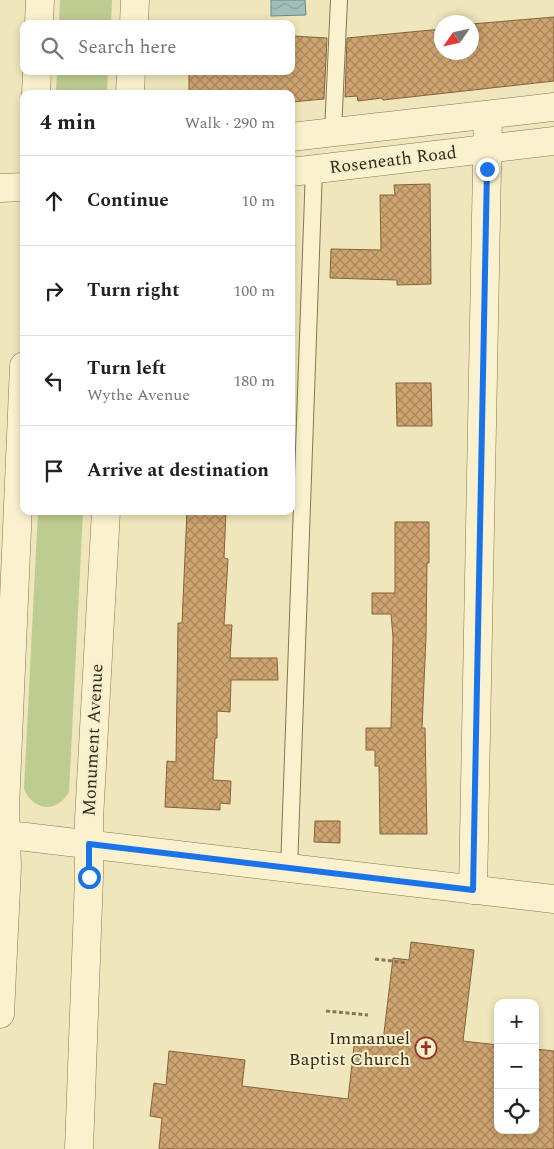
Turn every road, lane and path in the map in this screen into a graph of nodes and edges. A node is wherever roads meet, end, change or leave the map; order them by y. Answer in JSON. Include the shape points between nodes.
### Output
{"nodes":[{"id":1,"x":40,"y":0,"type":"edge"},
{"id":2,"x":135,"y":0,"type":"edge"},
{"id":3,"x":339,"y":0,"type":"edge"},
{"id":4,"x":39,"y":20,"type":"edge"},
{"id":5,"x":134,"y":20,"type":"edge"},
{"id":6,"x":37,"y":75,"type":"edge"},
{"id":7,"x":131,"y":75,"type":"edge"},
{"id":8,"x":36,"y":90,"type":"edge"},
{"id":9,"x":130,"y":90,"type":"edge"},
{"id":10,"x":554,"y":107,"type":"edge"},
{"id":11,"x":488,"y":115,"type":"junction"},
{"id":12,"x":333,"y":132,"type":"junction"},
{"id":13,"x":295,"y":137,"type":"edge"},
{"id":14,"x":554,"y":141,"type":"edge"},
{"id":15,"x":488,"y":149,"type":"junction"},
{"id":16,"x":303,"y":170,"type":"edge"},
{"id":17,"x":20,"y":186,"type":"edge"},
{"id":18,"x":0,"y":188,"type":"edge"},
{"id":19,"x":20,"y":464,"type":"edge"},
{"id":20,"x":106,"y":515,"type":"edge"},
{"id":21,"x":3,"y":834,"type":"edge"},
{"id":22,"x":89,"y":844,"type":"junction"},
{"id":23,"x":289,"y":869,"type":"junction"},
{"id":24,"x":473,"y":890,"type":"junction"},
{"id":25,"x":554,"y":900,"type":"edge"},
{"id":26,"x":375,"y":959,"type":"dead end"},
{"id":27,"x":2,"y":960,"type":"edge"},
{"id":28,"x":407,"y":963,"type":"dead end"},
{"id":29,"x":326,"y":1011,"type":"dead end"},
{"id":30,"x":0,"y":1014,"type":"edge"},
{"id":31,"x":368,"y":1015,"type":"dead end"},
{"id":32,"x":79,"y":1141,"type":"edge"}],
"edges":[{"from":1,"to":4,"type":"street"},
{"from":2,"to":5,"type":"street"},
{"from":3,"to":12,"type":"lane"},
{"from":6,"to":8,"type":"street"},
{"from":7,"to":9,"type":"street"},
{"from":10,"to":11,"type":"street","name":"Roseneath Road"},
{"from":11,"to":12,"type":"street","name":"Roseneath Road"},
{"from":11,"to":15,"type":"street"},
{"from":12,"to":13,"type":"street","name":"Roseneath Road"},
{"from":14,"to":15,"type":"street","name":"Roseneath Road"},
{"from":15,"to":16,"type":"street","name":"Roseneath Road"},
{"from":15,"to":24,"type":"street"},
{"from":16,"to":23,"type":"lane"},
{"from":17,"to":18,"type":"street"},
{"from":19,"to":21,"type":"street"},
{"from":20,"to":22,"type":"street","name":"Monument Avenue"},
{"from":21,"to":22,"type":"street"},
{"from":21,"to":27,"type":"street","via":[[7,867]]},
{"from":22,"to":23,"type":"street"},
{"from":22,"to":32,"type":"street","name":"Monument Avenue"},
{"from":23,"to":24,"type":"street"},
{"from":24,"to":25,"type":"street"},
{"from":26,"to":28,"type":"path"},
{"from":27,"to":30,"type":"street"},
{"from":29,"to":31,"type":"path"}]}
